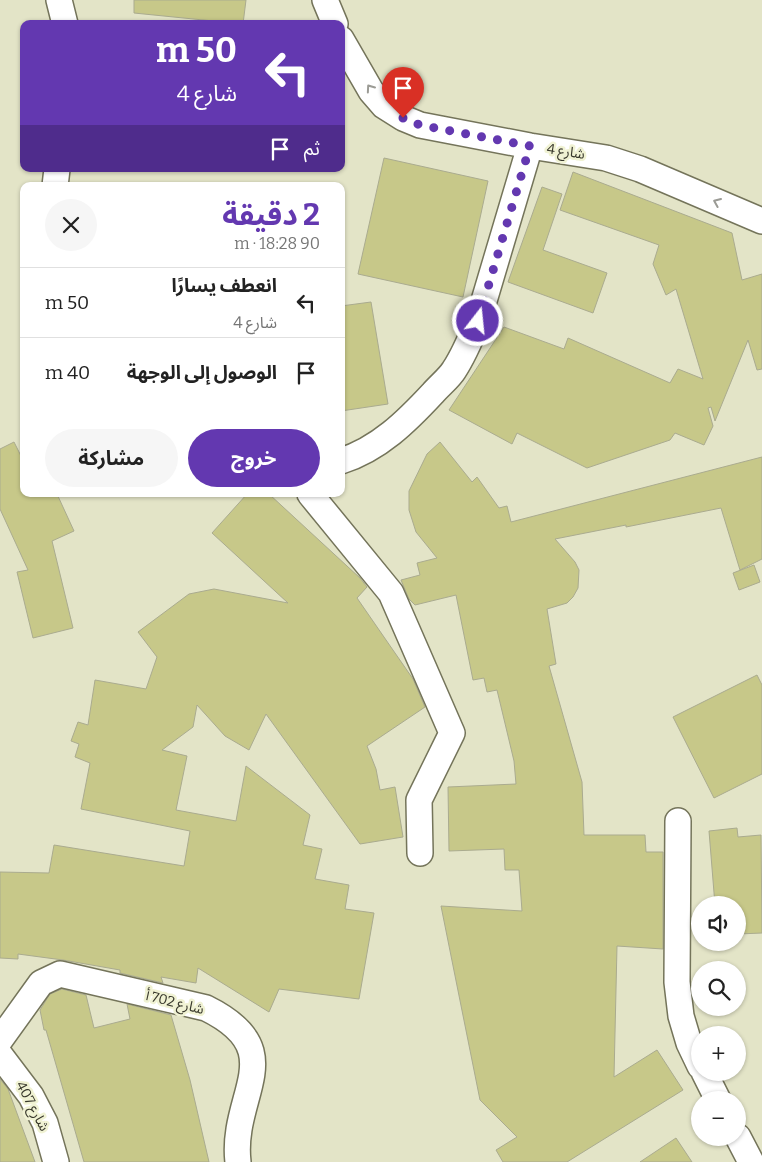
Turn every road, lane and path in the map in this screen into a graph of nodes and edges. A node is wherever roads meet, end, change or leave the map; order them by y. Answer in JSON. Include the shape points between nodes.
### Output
{"nodes":[{"id":1,"x":59,"y":0,"type":"edge"},
{"id":2,"x":325,"y":0,"type":"edge"},
{"id":3,"x":64,"y":20,"type":"edge"},
{"id":4,"x":333,"y":20,"type":"edge"},
{"id":5,"x":345,"y":46,"type":"edge"},
{"id":6,"x":530,"y":146,"type":"junction"},
{"id":7,"x":762,"y":221,"type":"edge"},
{"id":8,"x":345,"y":459,"type":"edge"},
{"id":9,"x":312,"y":497,"type":"edge"},
{"id":10,"x":678,"y":821,"type":"dead end"},
{"id":11,"x":420,"y":853,"type":"dead end"},
{"id":12,"x":0,"y":1040,"type":"edge"},
{"id":13,"x":691,"y":1047,"type":"edge"},
{"id":14,"x":0,"y":1055,"type":"edge"},
{"id":15,"x":743,"y":1146,"type":"edge"},
{"id":16,"x":56,"y":1162,"type":"edge"},
{"id":17,"x":238,"y":1162,"type":"edge"},
{"id":18,"x":751,"y":1162,"type":"edge"}],
"edges":[{"from":1,"to":3,"type":"street"},
{"from":2,"to":4,"type":"street"},
{"from":6,"to":5,"type":"street","name":"شارع 4","one_way":true,"via":[[420,125],[403,118],[384,106],[371,91]]},
{"from":7,"to":6,"type":"street","name":"شارع 4","one_way":true,"via":[[632,166],[606,158]]},
{"from":6,"to":8,"type":"street","via":[[468,346],[453,371],[411,417],[368,450]]},
{"from":9,"to":11,"type":"street","via":[[391,593],[452,733],[419,800]]},
{"from":10,"to":13,"type":"street","via":[[677,982],[681,1016]]},
{"from":12,"to":17,"type":"street","name":"شارع 702 أ","via":[[41,984],[60,974],[206,1008],[223,1017],[244,1036],[254,1059],[237,1136]]},
{"from":14,"to":16,"type":"street","name":"شارع 407","via":[[31,1096],[45,1123]]},
{"from":15,"to":18,"type":"street"}]}
